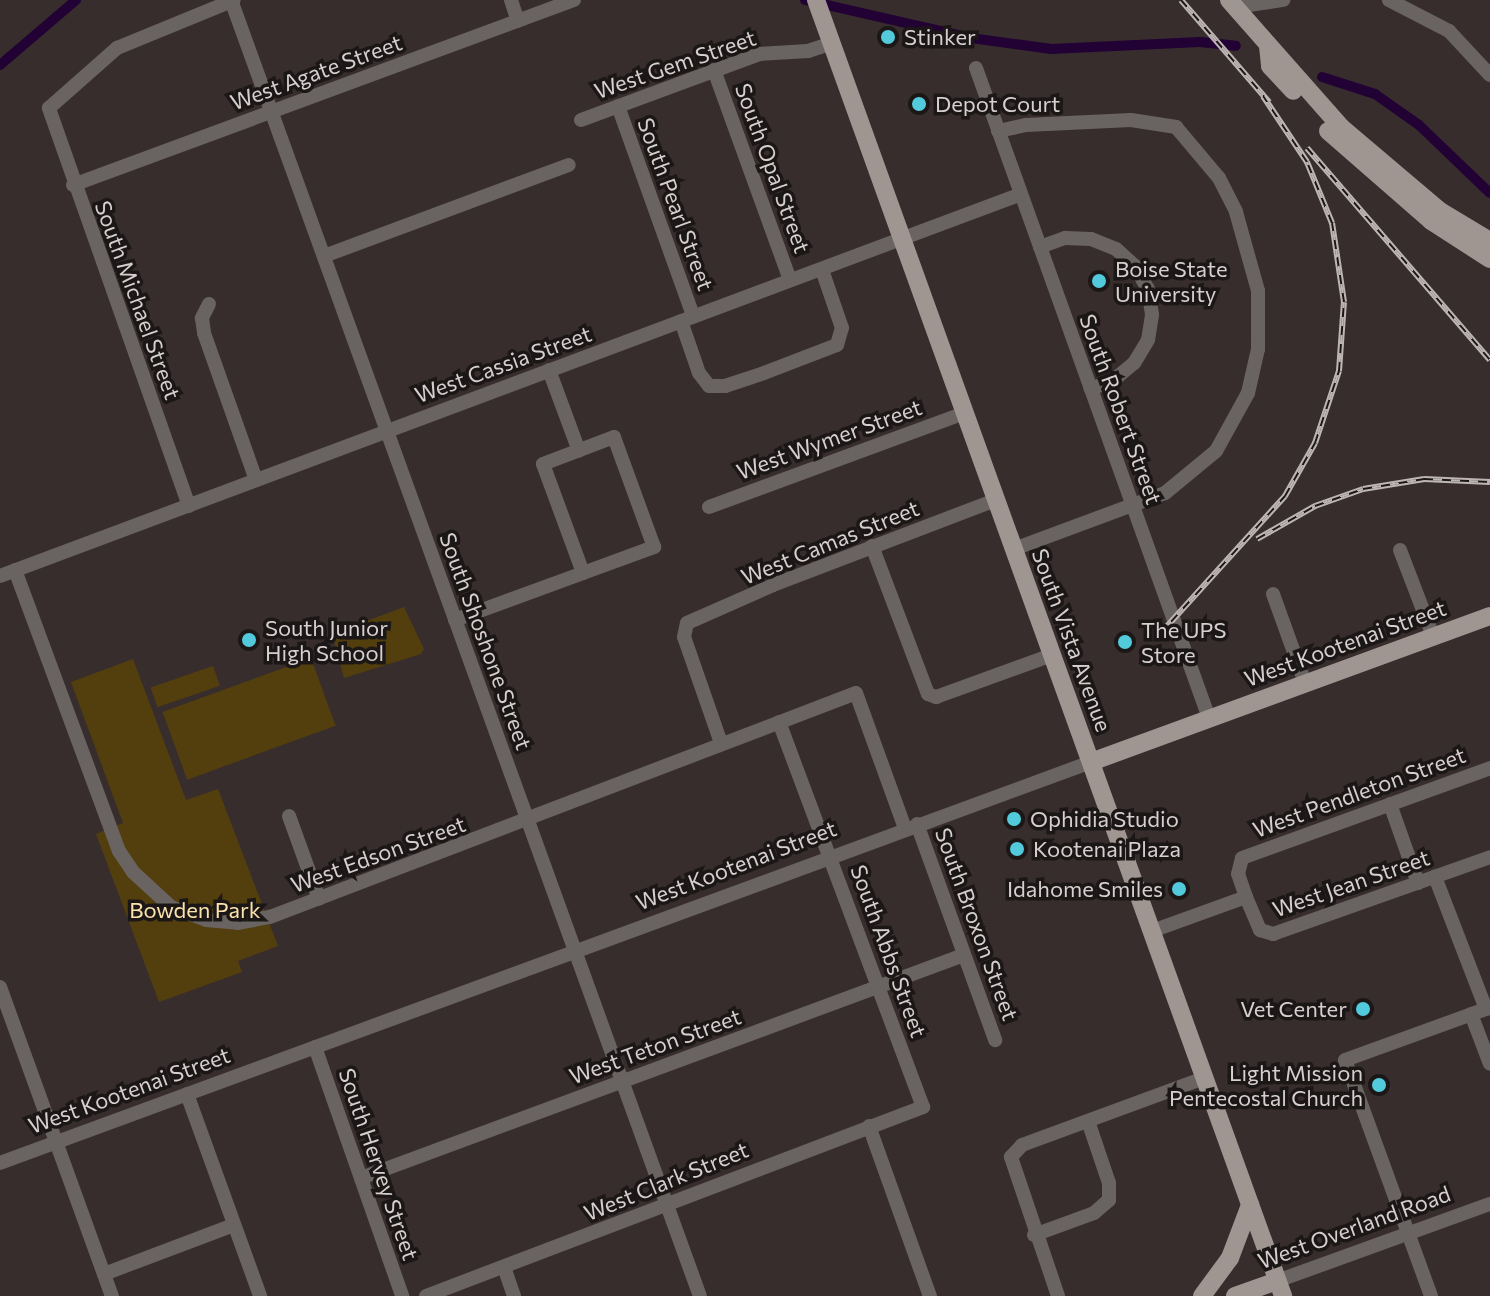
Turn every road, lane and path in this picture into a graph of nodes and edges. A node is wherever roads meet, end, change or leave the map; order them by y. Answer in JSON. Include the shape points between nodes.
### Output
{"nodes":[{"id":1,"x":232,"y":0,"type":"edge"},
{"id":2,"x":511,"y":0,"type":"edge"},
{"id":3,"x":574,"y":0,"type":"edge"},
{"id":4,"x":1283,"y":0,"type":"edge"},
{"id":5,"x":1389,"y":0,"type":"edge"},
{"id":6,"x":1232,"y":4,"type":"edge"},
{"id":7,"x":818,"y":5,"type":"edge"},
{"id":8,"x":518,"y":21,"type":"junction"},
{"id":9,"x":832,"y":43,"type":"junction"},
{"id":10,"x":1268,"y":46,"type":"junction"},
{"id":11,"x":976,"y":68,"type":"dead end"},
{"id":12,"x":714,"y":70,"type":"junction"},
{"id":13,"x":1490,"y":75,"type":"edge"},
{"id":14,"x":618,"y":106,"type":"junction"},
{"id":15,"x":272,"y":112,"type":"junction"},
{"id":16,"x":581,"y":120,"type":"dead end"},
{"id":17,"x":998,"y":131,"type":"junction"},
{"id":18,"x":569,"y":165,"type":"dead end"},
{"id":19,"x":73,"y":185,"type":"junction"},
{"id":20,"x":1021,"y":194,"type":"junction"},
{"id":21,"x":902,"y":239,"type":"junction"},
{"id":22,"x":1490,"y":241,"type":"edge"},
{"id":23,"x":1040,"y":247,"type":"junction"},
{"id":24,"x":324,"y":256,"type":"junction"},
{"id":25,"x":1490,"y":259,"type":"edge"},
{"id":26,"x":822,"y":270,"type":"junction"},
{"id":27,"x":790,"y":280,"type":"junction"},
{"id":28,"x":209,"y":304,"type":"dead end"},
{"id":29,"x":687,"y":318,"type":"junction"},
{"id":30,"x":549,"y":370,"type":"junction"},
{"id":31,"x":1091,"y":389,"type":"junction"},
{"id":32,"x":965,"y":413,"type":"junction"},
{"id":33,"x":386,"y":431,"type":"junction"},
{"id":34,"x":579,"y":451,"type":"junction"},
{"id":35,"x":256,"y":480,"type":"junction"},
{"id":36,"x":996,"y":500,"type":"junction"},
{"id":37,"x":189,"y":506,"type":"junction"},
{"id":38,"x":1133,"y":506,"type":"junction"},
{"id":39,"x":709,"y":507,"type":"dead end"},
{"id":40,"x":872,"y":546,"type":"junction"},
{"id":41,"x":1014,"y":549,"type":"junction"},
{"id":42,"x":1400,"y":550,"type":"dead end"},
{"id":43,"x":15,"y":570,"type":"junction"},
{"id":44,"x":583,"y":573,"type":"junction"},
{"id":45,"x":0,"y":576,"type":"edge"},
{"id":46,"x":1273,"y":594,"type":"dead end"},
{"id":47,"x":1490,"y":616,"type":"edge"},
{"id":48,"x":455,"y":620,"type":"junction"},
{"id":49,"x":1433,"y":636,"type":"junction"},
{"id":50,"x":1052,"y":655,"type":"junction"},
{"id":51,"x":1305,"y":683,"type":"junction"},
{"id":52,"x":856,"y":693,"type":"joint"},
{"id":53,"x":1209,"y":718,"type":"junction"},
{"id":54,"x":779,"y":722,"type":"junction"},
{"id":55,"x":721,"y":743,"type":"junction"},
{"id":56,"x":1091,"y":762,"type":"junction"},
{"id":57,"x":1490,"y":768,"type":"edge"},
{"id":58,"x":1390,"y":804,"type":"junction"},
{"id":59,"x":289,"y":816,"type":"dead end"},
{"id":60,"x":528,"y":821,"type":"junction"},
{"id":61,"x":911,"y":826,"type":"junction"},
{"id":62,"x":828,"y":857,"type":"junction"},
{"id":63,"x":1490,"y":857,"type":"edge"},
{"id":64,"x":1435,"y":877,"type":"junction"},
{"id":65,"x":1418,"y":883,"type":"junction"},
{"id":66,"x":1246,"y":897,"type":"junction"},
{"id":67,"x":319,"y":899,"type":"junction"},
{"id":68,"x":1152,"y":931,"type":"junction"},
{"id":69,"x":575,"y":951,"type":"junction"},
{"id":70,"x":964,"y":955,"type":"junction"},
{"id":71,"x":1483,"y":978,"type":"edge"},
{"id":72,"x":878,"y":986,"type":"junction"},
{"id":73,"x":0,"y":987,"type":"edge"},
{"id":74,"x":1479,"y":1011,"type":"junction"},
{"id":75,"x":995,"y":1040,"type":"dead end"},
{"id":76,"x":315,"y":1047,"type":"junction"},
{"id":77,"x":1490,"y":1064,"type":"edge"},
{"id":78,"x":1204,"y":1078,"type":"junction"},
{"id":79,"x":622,"y":1081,"type":"junction"},
{"id":80,"x":187,"y":1094,"type":"junction"},
{"id":81,"x":923,"y":1107,"type":"joint"},
{"id":82,"x":1088,"y":1121,"type":"junction"},
{"id":83,"x":869,"y":1126,"type":"junction"},
{"id":84,"x":56,"y":1142,"type":"junction"},
{"id":85,"x":0,"y":1163,"type":"edge"},
{"id":86,"x":361,"y":1178,"type":"junction"},
{"id":87,"x":1490,"y":1204,"type":"edge"},
{"id":88,"x":667,"y":1205,"type":"junction"},
{"id":89,"x":1250,"y":1205,"type":"junction"},
{"id":90,"x":234,"y":1225,"type":"junction"},
{"id":91,"x":1408,"y":1234,"type":"junction"},
{"id":92,"x":1034,"y":1235,"type":"junction"},
{"id":93,"x":504,"y":1267,"type":"junction"},
{"id":94,"x":104,"y":1274,"type":"junction"},
{"id":95,"x":1280,"y":1288,"type":"edge"},
{"id":96,"x":112,"y":1296,"type":"edge"},
{"id":97,"x":260,"y":1296,"type":"edge"},
{"id":98,"x":402,"y":1296,"type":"edge"},
{"id":99,"x":426,"y":1296,"type":"edge"},
{"id":100,"x":514,"y":1296,"type":"edge"},
{"id":101,"x":700,"y":1296,"type":"edge"},
{"id":102,"x":930,"y":1296,"type":"edge"},
{"id":103,"x":1058,"y":1296,"type":"edge"},
{"id":104,"x":1202,"y":1296,"type":"edge"},
{"id":105,"x":1235,"y":1296,"type":"edge"},
{"id":106,"x":1431,"y":1296,"type":"edge"}],
"edges":[{"from":1,"to":15,"type":"street","name":"South Shoshone Street"},
{"from":1,"to":19,"type":"street","name":"South Michael Street","via":[[117,48],[49,108]]},
{"from":2,"to":8,"type":"street"},
{"from":3,"to":8,"type":"street","name":"West Agate Street"},
{"from":4,"to":6,"type":"street"},
{"from":5,"to":13,"type":"street","via":[[1449,31]]},
{"from":6,"to":10,"type":"main road"},
{"from":7,"to":9,"type":"main road","name":"South Vista Avenue"},
{"from":8,"to":15,"type":"street","name":"West Agate Street"},
{"from":9,"to":12,"type":"street","name":"West Gem Street","via":[[808,51],[759,54]]},
{"from":9,"to":21,"type":"main road","name":"South Vista Avenue"},
{"from":10,"to":22,"type":"main road","via":[[1391,172]]},
{"from":10,"to":25,"type":"main road","via":[[1270,66],[1369,172]]},
{"from":11,"to":17,"type":"street","name":"South Robert Street"},
{"from":12,"to":14,"type":"street","name":"West Gem Street"},
{"from":12,"to":27,"type":"street","name":"South Opal Street"},
{"from":14,"to":16,"type":"street","name":"West Gem Street"},
{"from":14,"to":29,"type":"street","name":"South Pearl Street"},
{"from":15,"to":19,"type":"street","name":"West Agate Street"},
{"from":15,"to":24,"type":"street","name":"South Shoshone Street"},
{"from":17,"to":20,"type":"street","name":"South Robert Street"},
{"from":17,"to":38,"type":"street","via":[[1131,120],[1176,127],[1219,178],[1247,240],[1259,321],[1248,393],[1228,433],[1202,465],[1165,493]]},
{"from":18,"to":24,"type":"street"},
{"from":19,"to":37,"type":"street","name":"South Michael Street"},
{"from":20,"to":21,"type":"street","name":"West Cassia Street"},
{"from":20,"to":23,"type":"street","name":"South Robert Street"},
{"from":21,"to":26,"type":"street","name":"West Cassia Street"},
{"from":21,"to":32,"type":"main road","name":"South Vista Avenue"},
{"from":23,"to":31,"type":"street","name":"South Robert Street"},
{"from":23,"to":31,"type":"street","via":[[1065,238],[1091,239],[1116,249],[1135,266],[1148,289],[1148,340],[1134,363],[1114,380]]},
{"from":24,"to":33,"type":"street","name":"South Shoshone Street"},
{"from":26,"to":27,"type":"street","name":"West Cassia Street"},
{"from":26,"to":29,"type":"street","name":"South Pearl Street","via":[[842,328],[837,345],[777,368],[725,386],[709,386],[699,373]]},
{"from":27,"to":29,"type":"street","name":"West Cassia Street"},
{"from":28,"to":35,"type":"street","via":[[202,318],[204,333]]},
{"from":29,"to":30,"type":"street","name":"West Cassia Street"},
{"from":30,"to":33,"type":"street","name":"West Cassia Street"},
{"from":30,"to":34,"type":"street"},
{"from":31,"to":38,"type":"street","name":"South Robert Street"},
{"from":32,"to":36,"type":"main road","name":"South Vista Avenue"},
{"from":32,"to":39,"type":"street","name":"West Wymer Street"},
{"from":33,"to":35,"type":"street","name":"West Cassia Street"},
{"from":33,"to":48,"type":"street","name":"South Shoshone Street"},
{"from":34,"to":44,"type":"street","via":[[543,464]]},
{"from":34,"to":44,"type":"street","via":[[614,437],[654,547]]},
{"from":35,"to":37,"type":"street","name":"West Cassia Street"},
{"from":36,"to":40,"type":"street","name":"West Camas Street"},
{"from":36,"to":41,"type":"main road","name":"South Vista Avenue"},
{"from":37,"to":43,"type":"street","name":"West Cassia Street"},
{"from":38,"to":41,"type":"street"},
{"from":38,"to":53,"type":"street","name":"South Robert Street"},
{"from":40,"to":50,"type":"street","via":[[928,694],[936,697]]},
{"from":40,"to":55,"type":"street","name":"West Camas Street","via":[[684,628]]},
{"from":41,"to":50,"type":"main road","name":"South Vista Avenue"},
{"from":42,"to":49,"type":"street"},
{"from":43,"to":45,"type":"street","name":"West Cassia Street"},
{"from":43,"to":67,"type":"street","name":"West Edson Street","via":[[107,822],[133,872],[171,907],[206,920],[238,923]]},
{"from":44,"to":48,"type":"street"},
{"from":46,"to":51,"type":"street"},
{"from":47,"to":49,"type":"main road","name":"West Kootenai Street"},
{"from":48,"to":60,"type":"street","name":"South Shoshone Street"},
{"from":49,"to":51,"type":"main road","name":"West Kootenai Street"},
{"from":50,"to":56,"type":"main road","name":"South Vista Avenue"},
{"from":51,"to":53,"type":"main road","name":"West Kootenai Street"},
{"from":52,"to":54,"type":"street","name":"West Edson Street"},
{"from":52,"to":61,"type":"street","name":"South Broxon Street"},
{"from":53,"to":56,"type":"main road","name":"West Kootenai Street"},
{"from":54,"to":55,"type":"street","name":"West Edson Street"},
{"from":54,"to":62,"type":"street","name":"South Abbs Street"},
{"from":55,"to":60,"type":"street","name":"West Edson Street","via":[[543,810]]},
{"from":56,"to":61,"type":"street","name":"West Kootenai Street"},
{"from":56,"to":68,"type":"main road","name":"South Vista Avenue"},
{"from":57,"to":58,"type":"street","name":"West Pendleton Street"},
{"from":58,"to":65,"type":"street"},
{"from":58,"to":66,"type":"street","name":"West Pendleton Street","via":[[1242,858],[1238,874]]},
{"from":59,"to":67,"type":"street"},
{"from":60,"to":67,"type":"street","name":"West Edson Street"},
{"from":60,"to":69,"type":"street","name":"South Shoshone Street"},
{"from":61,"to":62,"type":"street","name":"West Kootenai Street"},
{"from":61,"to":70,"type":"street","name":"South Broxon Street"},
{"from":62,"to":69,"type":"street","name":"West Kootenai Street"},
{"from":62,"to":72,"type":"street","name":"South Abbs Street"},
{"from":63,"to":64,"type":"street","name":"West Jean Street"},
{"from":64,"to":65,"type":"street","name":"West Jean Street"},
{"from":64,"to":71,"type":"street"},
{"from":65,"to":66,"type":"street","name":"West Jean Street","via":[[1273,934],[1260,930]]},
{"from":66,"to":68,"type":"street"},
{"from":68,"to":78,"type":"main road","name":"South Vista Avenue"},
{"from":69,"to":76,"type":"street","name":"West Kootenai Street"},
{"from":69,"to":79,"type":"street","name":"South Shoshone Street"},
{"from":70,"to":72,"type":"street","name":"West Teton Street"},
{"from":70,"to":75,"type":"street","name":"South Broxon Street"},
{"from":71,"to":74,"type":"street"},
{"from":72,"to":79,"type":"street","name":"West Teton Street"},
{"from":72,"to":81,"type":"street","name":"South Abbs Street"},
{"from":73,"to":84,"type":"street"},
{"from":74,"to":77,"type":"street"},
{"from":74,"to":91,"type":"street","via":[[1345,1060]]},
{"from":76,"to":80,"type":"street","name":"West Kootenai Street"},
{"from":76,"to":86,"type":"street","name":"South Hervey Street"},
{"from":78,"to":82,"type":"street"},
{"from":78,"to":89,"type":"main road","name":"South Vista Avenue"},
{"from":79,"to":86,"type":"street","name":"West Teton Street"},
{"from":79,"to":88,"type":"street","name":"South Shoshone Street"},
{"from":80,"to":84,"type":"street","name":"West Kootenai Street"},
{"from":80,"to":90,"type":"street"},
{"from":81,"to":83,"type":"street","name":"West Clark Street"},
{"from":82,"to":92,"type":"street","via":[[1109,1183],[1109,1200],[1094,1213]]},
{"from":82,"to":92,"type":"street","via":[[1022,1145],[1011,1157]]},
{"from":83,"to":88,"type":"street","name":"West Clark Street"},
{"from":83,"to":102,"type":"street"},
{"from":84,"to":85,"type":"street","name":"West Kootenai Street"},
{"from":84,"to":94,"type":"street"},
{"from":86,"to":98,"type":"street","name":"South Hervey Street"},
{"from":87,"to":91,"type":"street","name":"West Overland Road"},
{"from":88,"to":93,"type":"street","name":"West Clark Street"},
{"from":88,"to":101,"type":"street","name":"South Shoshone Street"},
{"from":89,"to":95,"type":"main road","name":"South Vista Avenue"},
{"from":89,"to":104,"type":"main road","via":[[1230,1258]]},
{"from":90,"to":94,"type":"street"},
{"from":90,"to":97,"type":"street"},
{"from":91,"to":95,"type":"street","name":"West Overland Road"},
{"from":91,"to":106,"type":"street"},
{"from":92,"to":103,"type":"street"},
{"from":93,"to":99,"type":"street","name":"West Clark Street"},
{"from":93,"to":100,"type":"street"},
{"from":94,"to":96,"type":"street"},
{"from":95,"to":105,"type":"main road","name":"West Overland Road"}]}
